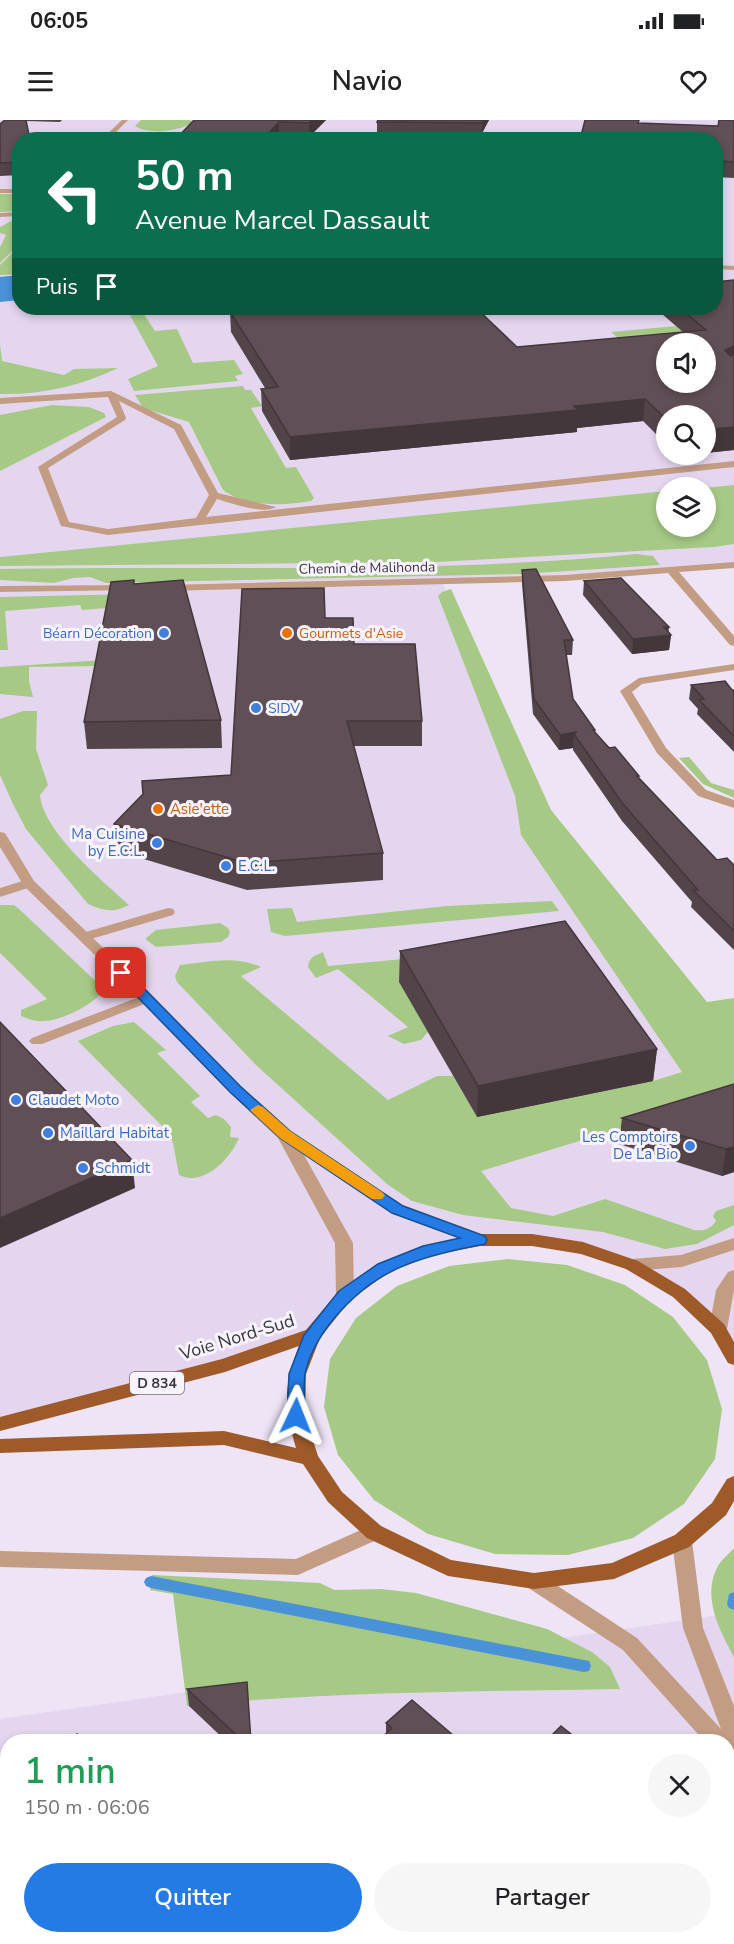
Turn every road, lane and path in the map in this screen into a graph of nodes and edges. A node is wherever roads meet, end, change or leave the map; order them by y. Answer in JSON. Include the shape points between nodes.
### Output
{"nodes":[{"id":1,"x":125,"y":120,"type":"edge"},
{"id":2,"x":112,"y":132,"type":"edge"},
{"id":3,"x":236,"y":315,"type":"edge"},
{"id":4,"x":242,"y":322,"type":"edge"},
{"id":5,"x":111,"y":394,"type":"junction"},
{"id":6,"x":26,"y":400,"type":"junction"},
{"id":7,"x":0,"y":401,"type":"edge"},
{"id":8,"x":0,"y":408,"type":"edge"},
{"id":9,"x":734,"y":464,"type":"edge"},
{"id":10,"x":214,"y":495,"type":"junction"},
{"id":11,"x":301,"y":510,"type":"junction"},
{"id":12,"x":199,"y":521,"type":"junction"},
{"id":13,"x":734,"y":565,"type":"edge"},
{"id":14,"x":672,"y":571,"type":"junction"},
{"id":15,"x":136,"y":588,"type":"edge"},
{"id":16,"x":159,"y":588,"type":"edge"},
{"id":17,"x":0,"y":589,"type":"edge"},
{"id":18,"x":734,"y":643,"type":"edge"},
{"id":19,"x":734,"y":667,"type":"edge"},
{"id":20,"x":734,"y":804,"type":"edge"},
{"id":21,"x":0,"y":836,"type":"edge"},
{"id":22,"x":29,"y":883,"type":"junction"},
{"id":23,"x":0,"y":893,"type":"edge"},
{"id":24,"x":168,"y":912,"type":"dead end"},
{"id":25,"x":84,"y":937,"type":"junction"},
{"id":26,"x":147,"y":998,"type":"junction"},
{"id":27,"x":37,"y":1041,"type":"dead end"},
{"id":28,"x":285,"y":1135,"type":"junction"},
{"id":29,"x":480,"y":1240,"type":"junction"},
{"id":30,"x":734,"y":1244,"type":"edge"},
{"id":31,"x":632,"y":1265,"type":"junction"},
{"id":32,"x":734,"y":1276,"type":"edge"},
{"id":33,"x":345,"y":1295,"type":"junction"},
{"id":34,"x":718,"y":1329,"type":"junction"},
{"id":35,"x":312,"y":1335,"type":"junction"},
{"id":36,"x":734,"y":1358,"type":"edge"},
{"id":37,"x":0,"y":1424,"type":"edge"},
{"id":38,"x":0,"y":1446,"type":"edge"},
{"id":39,"x":309,"y":1458,"type":"junction"},
{"id":40,"x":734,"y":1484,"type":"edge"},
{"id":41,"x":727,"y":1508,"type":"edge"},
{"id":42,"x":374,"y":1532,"type":"junction"},
{"id":43,"x":682,"y":1541,"type":"junction"},
{"id":44,"x":0,"y":1559,"type":"edge"},
{"id":45,"x":534,"y":1581,"type":"junction"},
{"id":46,"x":712,"y":1734,"type":"edge"},
{"id":47,"x":734,"y":1734,"type":"edge"}],
"edges":[{"from":1,"to":2,"type":"street"},
{"from":3,"to":4,"type":"street"},
{"from":5,"to":6,"type":"street"},
{"from":5,"to":10,"type":"street","via":[[178,427]]},
{"from":5,"to":12,"type":"street","via":[[122,418],[43,467],[65,524],[108,532]]},
{"from":6,"to":7,"type":"street"},
{"from":6,"to":8,"type":"street"},
{"from":9,"to":11,"type":"street"},
{"from":10,"to":11,"type":"street","via":[[243,504]]},
{"from":10,"to":12,"type":"street"},
{"from":11,"to":12,"type":"street"},
{"from":13,"to":14,"type":"street","name":"Chemin de Malihonda"},
{"from":14,"to":16,"type":"street","name":"Chemin de Malihonda"},
{"from":14,"to":18,"type":"street"},
{"from":15,"to":17,"type":"street"},
{"from":19,"to":20,"type":"street","via":[[639,681],[626,691],[661,750],[702,793]]},
{"from":21,"to":22,"type":"street"},
{"from":22,"to":23,"type":"street"},
{"from":22,"to":25,"type":"street"},
{"from":24,"to":25,"type":"street"},
{"from":25,"to":26,"type":"street"},
{"from":26,"to":27,"type":"street"},
{"from":26,"to":28,"type":"street"},
{"from":28,"to":29,"type":"street","via":[[397,1209]]},
{"from":28,"to":33,"type":"street","via":[[344,1244]]},
{"from":29,"to":31,"type":"main road","via":[[542,1241],[583,1248]]},
{"from":29,"to":33,"type":"main road","via":[[429,1250],[383,1268]]},
{"from":30,"to":31,"type":"street","via":[[682,1261]]},
{"from":31,"to":34,"type":"main road","via":[[679,1293]]},
{"from":32,"to":34,"type":"street","via":[[725,1290]]},
{"from":33,"to":35,"type":"main road"},
{"from":34,"to":36,"type":"main road"},
{"from":35,"to":37,"type":"main road","name":"Voie Nord-Sud","number":"D 834","via":[[225,1365]]},
{"from":35,"to":39,"type":"main road","via":[[297,1374],[296,1416]]},
{"from":38,"to":39,"type":"main road","via":[[224,1438]]},
{"from":39,"to":42,"type":"main road","via":[[335,1497]]},
{"from":40,"to":41,"type":"main road"},
{"from":41,"to":43,"type":"main road"},
{"from":42,"to":44,"type":"street","via":[[298,1567]]},
{"from":42,"to":45,"type":"main road","via":[[448,1568]]},
{"from":43,"to":45,"type":"main road","via":[[614,1571]]},
{"from":43,"to":47,"type":"street","via":[[693,1629]]},
{"from":45,"to":46,"type":"street","via":[[630,1644]]}]}
